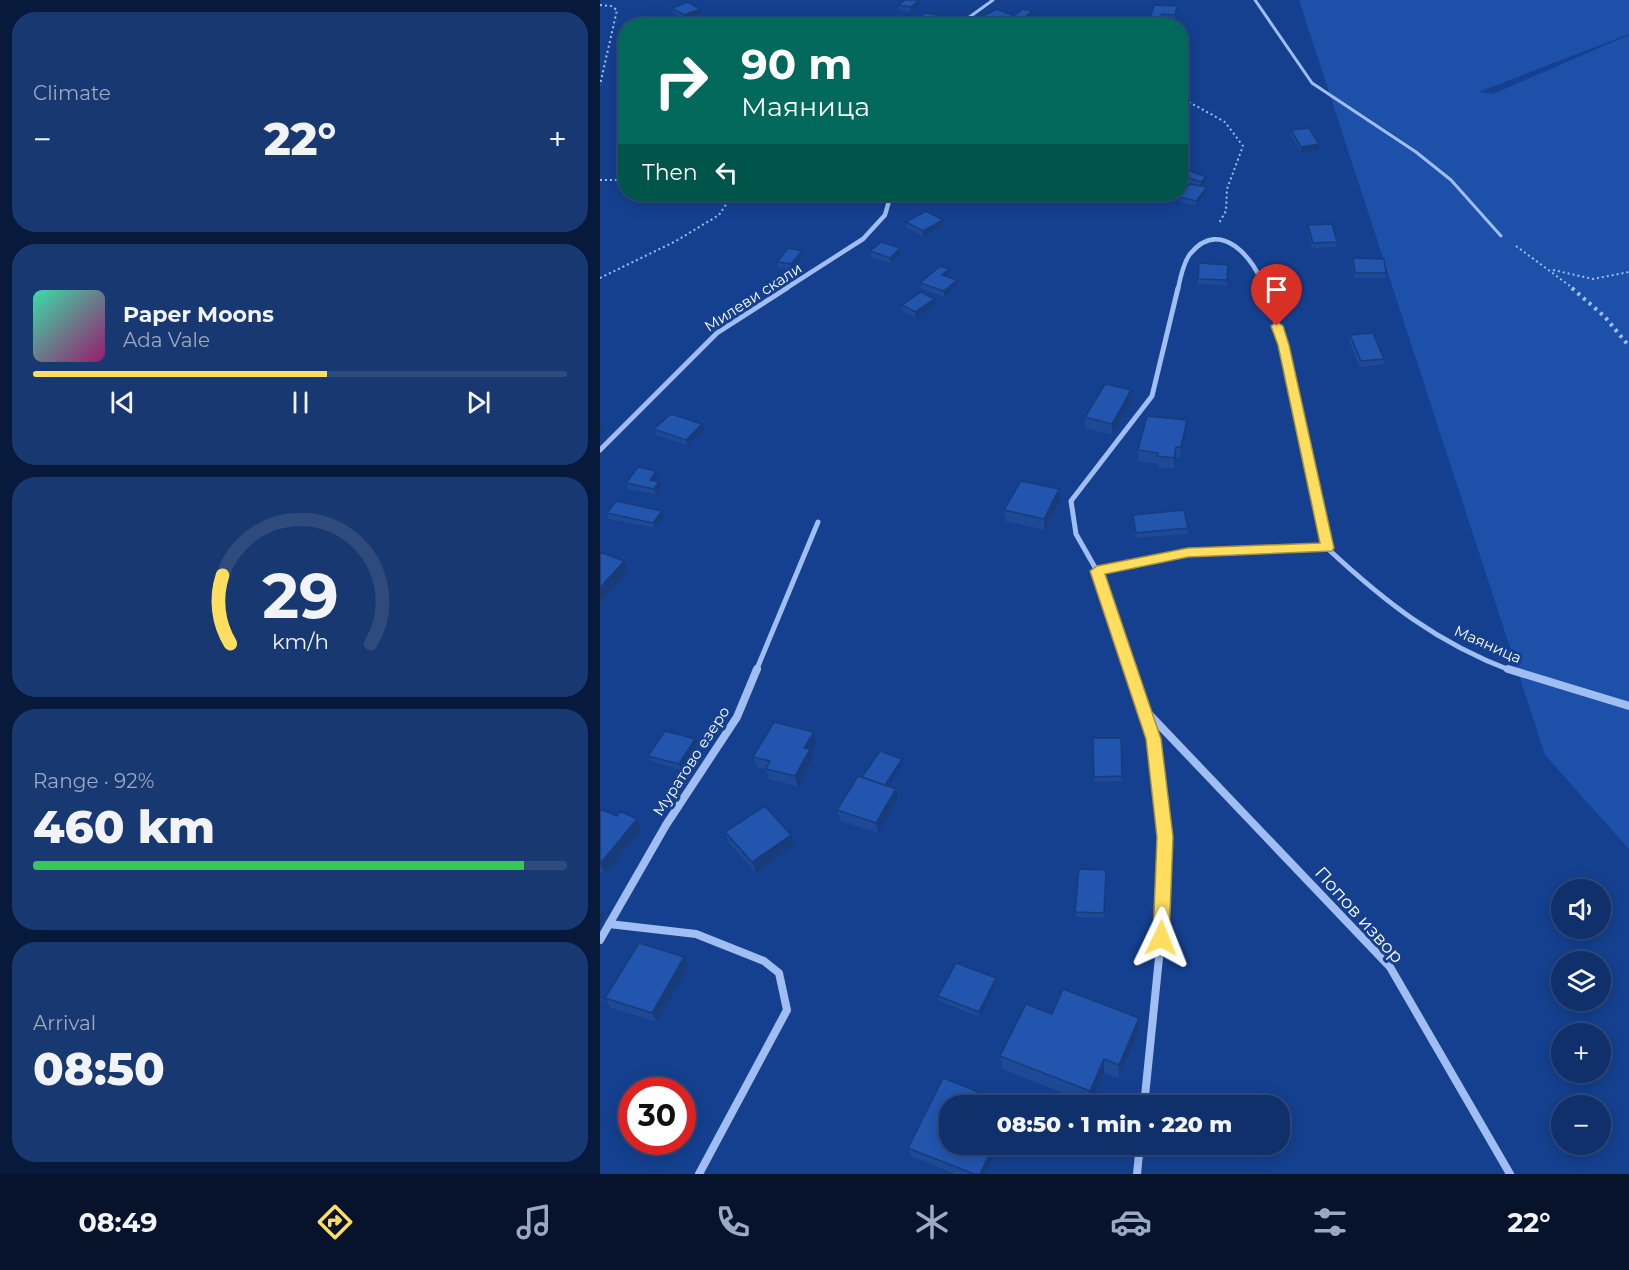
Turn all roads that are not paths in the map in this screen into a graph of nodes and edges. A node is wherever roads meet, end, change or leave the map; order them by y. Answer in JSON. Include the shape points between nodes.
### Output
{"nodes":[{"id":1,"x":993,"y":0,"type":"edge"},
{"id":2,"x":1255,"y":0,"type":"edge"},
{"id":3,"x":968,"y":18,"type":"edge"},
{"id":4,"x":889,"y":201,"type":"edge"},
{"id":5,"x":1501,"y":236,"type":"road end"},
{"id":6,"x":600,"y":450,"type":"edge"},
{"id":7,"x":818,"y":522,"type":"dead end"},
{"id":8,"x":1327,"y":548,"type":"junction"},
{"id":9,"x":1097,"y":571,"type":"junction"},
{"id":10,"x":1629,"y":706,"type":"edge"},
{"id":11,"x":1144,"y":708,"type":"junction"},
{"id":12,"x":609,"y":924,"type":"junction"},
{"id":13,"x":600,"y":940,"type":"edge"},
{"id":14,"x":1145,"y":1095,"type":"edge"},
{"id":15,"x":1139,"y":1155,"type":"edge"},
{"id":16,"x":699,"y":1174,"type":"edge"},
{"id":17,"x":1137,"y":1174,"type":"edge"},
{"id":18,"x":1510,"y":1174,"type":"edge"}],
"edges":[{"from":1,"to":3,"type":"lane"},
{"from":2,"to":5,"type":"lane","via":[[1312,83],[1451,180]]},
{"from":4,"to":6,"type":"street","name":"Милеви скали","via":[[885,215],[864,239],[717,333]]},
{"from":7,"to":12,"type":"street","name":"Муратово езеро","via":[[738,717],[666,825]]},
{"from":8,"to":9,"type":"street","via":[[1188,553]]},
{"from":8,"to":9,"type":"street","via":[[1284,345],[1258,269],[1230,242],[1208,241],[1190,254],[1180,280],[1152,396],[1071,501],[1076,534]]},
{"from":8,"to":10,"type":"street","name":"Маяница","via":[[1379,596],[1447,642],[1530,678]]},
{"from":9,"to":11,"type":"street"},
{"from":11,"to":14,"type":"street","via":[[1154,739],[1165,837],[1161,938]]},
{"from":11,"to":18,"type":"street","name":"Попов извор","via":[[1390,967]]},
{"from":12,"to":13,"type":"street","name":"Муратово езеро"},
{"from":12,"to":16,"type":"street","via":[[696,934],[764,961],[779,974],[784,987],[787,1010]]},
{"from":15,"to":17,"type":"street"}]}
